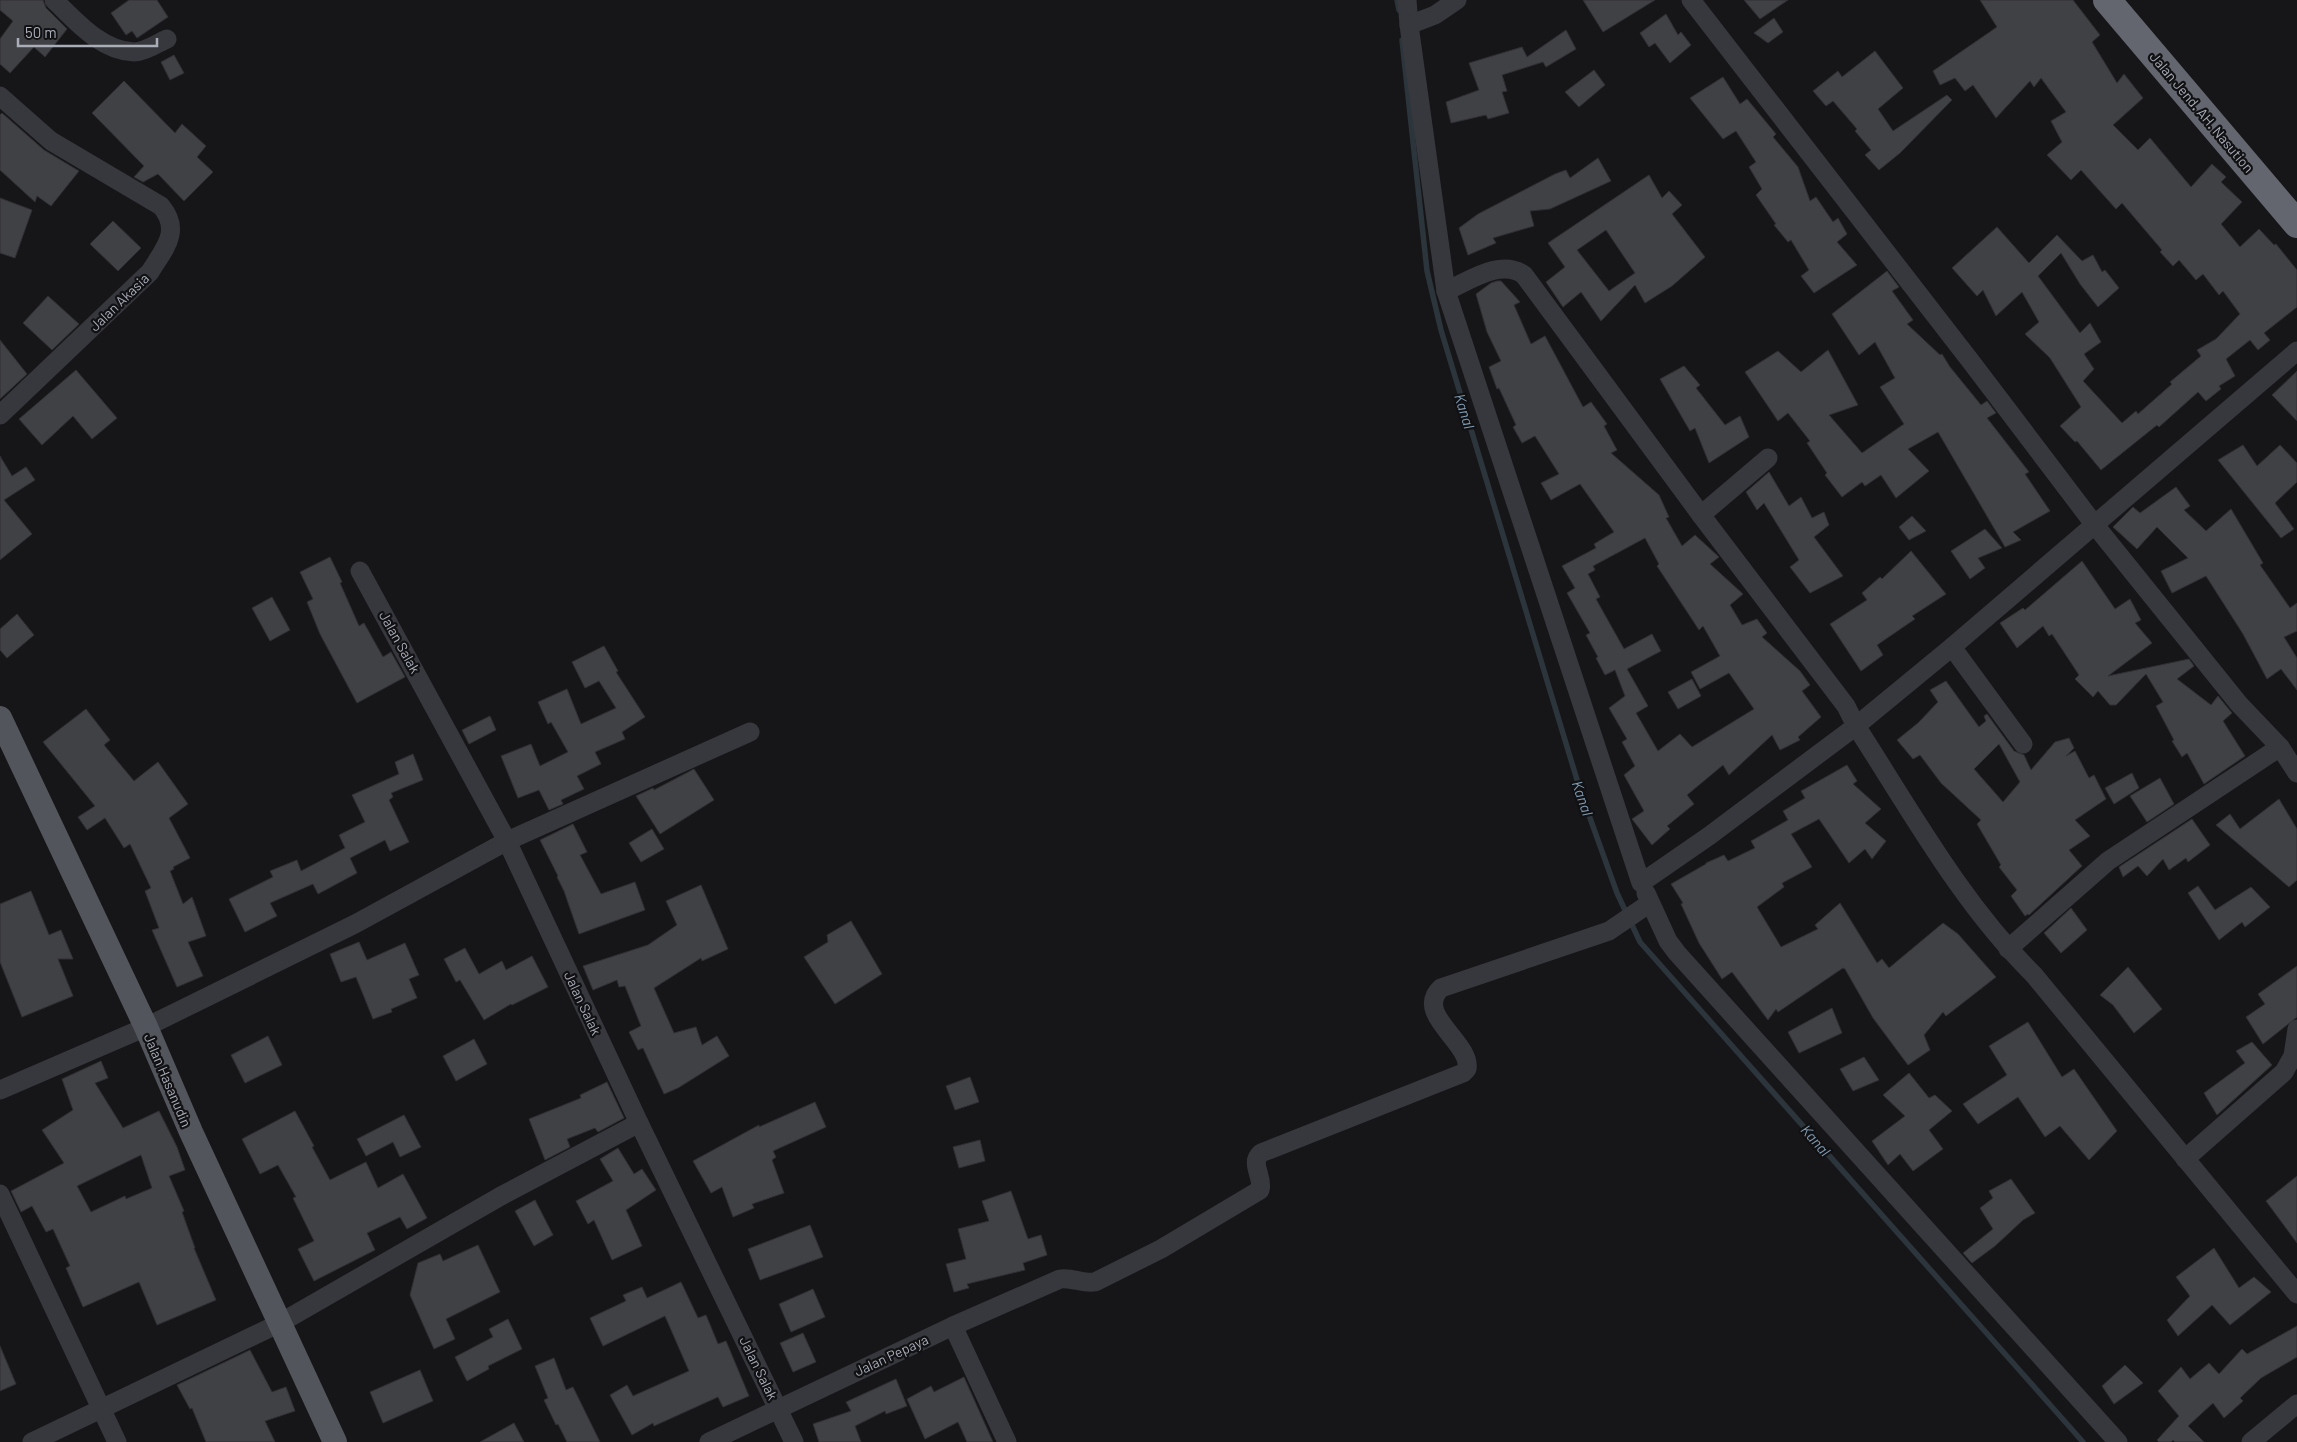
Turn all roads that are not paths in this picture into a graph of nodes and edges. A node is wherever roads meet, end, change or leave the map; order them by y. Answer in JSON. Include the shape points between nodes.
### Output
{"nodes":[{"id":1,"x":54,"y":0,"type":"edge"},
{"id":2,"x":1407,"y":0,"type":"edge"},
{"id":3,"x":1457,"y":0,"type":"edge"},
{"id":4,"x":1691,"y":0,"type":"edge"},
{"id":5,"x":2107,"y":0,"type":"edge"},
{"id":6,"x":1409,"y":24,"type":"junction"},
{"id":7,"x":167,"y":39,"type":"dead end"},
{"id":8,"x":0,"y":96,"type":"edge"},
{"id":9,"x":2297,"y":224,"type":"edge"},
{"id":10,"x":1446,"y":291,"type":"junction"},
{"id":11,"x":2297,"y":352,"type":"edge"},
{"id":12,"x":0,"y":414,"type":"edge"},
{"id":13,"x":1768,"y":458,"type":"dead end"},
{"id":14,"x":1700,"y":516,"type":"junction"},
{"id":15,"x":2094,"y":524,"type":"junction"},
{"id":16,"x":360,"y":571,"type":"dead end"},
{"id":17,"x":1952,"y":647,"type":"junction"},
{"id":18,"x":0,"y":718,"type":"edge"},
{"id":19,"x":1856,"y":726,"type":"junction"},
{"id":20,"x":750,"y":732,"type":"dead end"},
{"id":21,"x":2023,"y":744,"type":"dead end"},
{"id":22,"x":2280,"y":747,"type":"junction"},
{"id":23,"x":2297,"y":773,"type":"edge"},
{"id":24,"x":507,"y":841,"type":"junction"},
{"id":25,"x":1641,"y":883,"type":"junction"},
{"id":26,"x":1646,"y":905,"type":"junction"},
{"id":27,"x":2008,"y":949,"type":"junction"},
{"id":28,"x":146,"y":1027,"type":"junction"},
{"id":29,"x":2297,"y":1029,"type":"edge"},
{"id":30,"x":0,"y":1090,"type":"edge"},
{"id":31,"x":639,"y":1123,"type":"junction"},
{"id":32,"x":2185,"y":1159,"type":"junction"},
{"id":33,"x":0,"y":1194,"type":"edge"},
{"id":34,"x":2297,"y":1294,"type":"edge"},
{"id":35,"x":280,"y":1323,"type":"junction"},
{"id":36,"x":953,"y":1326,"type":"junction"},
{"id":37,"x":2297,"y":1404,"type":"edge"},
{"id":38,"x":779,"y":1407,"type":"junction"},
{"id":39,"x":102,"y":1409,"type":"junction"},
{"id":40,"x":32,"y":1442,"type":"edge"},
{"id":41,"x":117,"y":1442,"type":"edge"},
{"id":42,"x":335,"y":1442,"type":"edge"},
{"id":43,"x":709,"y":1442,"type":"edge"},
{"id":44,"x":794,"y":1442,"type":"edge"},
{"id":45,"x":1007,"y":1442,"type":"edge"},
{"id":46,"x":2118,"y":1442,"type":"edge"},
{"id":47,"x":2251,"y":1442,"type":"edge"}],
"edges":[{"from":1,"to":7,"type":"street","via":[[96,39],[115,48],[136,52]]},
{"from":2,"to":6,"type":"street"},
{"from":3,"to":6,"type":"street","via":[[1435,15]]},
{"from":4,"to":15,"type":"street"},
{"from":5,"to":9,"type":"highway","name":"Jalan Jend. AH. Nasution"},
{"from":6,"to":10,"type":"street"},
{"from":8,"to":12,"type":"street","name":"Jalan Akasia","via":[[51,141],[161,206],[170,219],[172,231],[150,272]]},
{"from":10,"to":14,"type":"street","via":[[1500,268],[1517,270],[1524,275]]},
{"from":10,"to":25,"type":"street"},
{"from":11,"to":15,"type":"street"},
{"from":13,"to":14,"type":"street"},
{"from":14,"to":19,"type":"street","via":[[1846,706]]},
{"from":15,"to":17,"type":"street"},
{"from":15,"to":22,"type":"street","via":[[2239,704]]},
{"from":16,"to":24,"type":"street","name":"Jalan Salak"},
{"from":17,"to":19,"type":"street"},
{"from":17,"to":21,"type":"street"},
{"from":18,"to":28,"type":"main road","name":"Jalan Hasanudin"},
{"from":19,"to":25,"type":"street"},
{"from":19,"to":27,"type":"street","via":[[1964,892]]},
{"from":20,"to":24,"type":"street"},
{"from":22,"to":23,"type":"street"},
{"from":22,"to":27,"type":"street","via":[[2108,862]]},
{"from":24,"to":28,"type":"street","via":[[354,924]]},
{"from":24,"to":31,"type":"street","name":"Jalan Salak"},
{"from":25,"to":26,"type":"street"},
{"from":26,"to":36,"type":"street","name":"Jalan Pepaya","via":[[1609,931],[1441,988],[1433,1001],[1435,1013],[1466,1059],[1467,1069],[1463,1073],[1261,1153],[1255,1164],[1261,1188],[1255,1194],[1104,1279],[1086,1283],[1060,1278]]},
{"from":26,"to":46,"type":"street","via":[[1677,954]]},
{"from":27,"to":32,"type":"street","via":[[2034,975]]},
{"from":28,"to":30,"type":"street"},
{"from":28,"to":35,"type":"main road","name":"Jalan Hasanudin"},
{"from":29,"to":32,"type":"street","via":[[2293,1056],[2284,1072]]},
{"from":31,"to":35,"type":"street","via":[[501,1196]]},
{"from":31,"to":38,"type":"street","name":"Jalan Salak"},
{"from":32,"to":34,"type":"street"},
{"from":33,"to":39,"type":"street"},
{"from":35,"to":39,"type":"street"},
{"from":35,"to":42,"type":"main road","name":"Jalan Hasanudin"},
{"from":36,"to":38,"type":"street","name":"Jalan Pepaya"},
{"from":36,"to":45,"type":"street"},
{"from":37,"to":47,"type":"street"},
{"from":38,"to":43,"type":"street","name":"Jalan Pepaya"},
{"from":38,"to":44,"type":"street","name":"Jalan Salak"},
{"from":39,"to":40,"type":"street"},
{"from":39,"to":41,"type":"street"}]}
